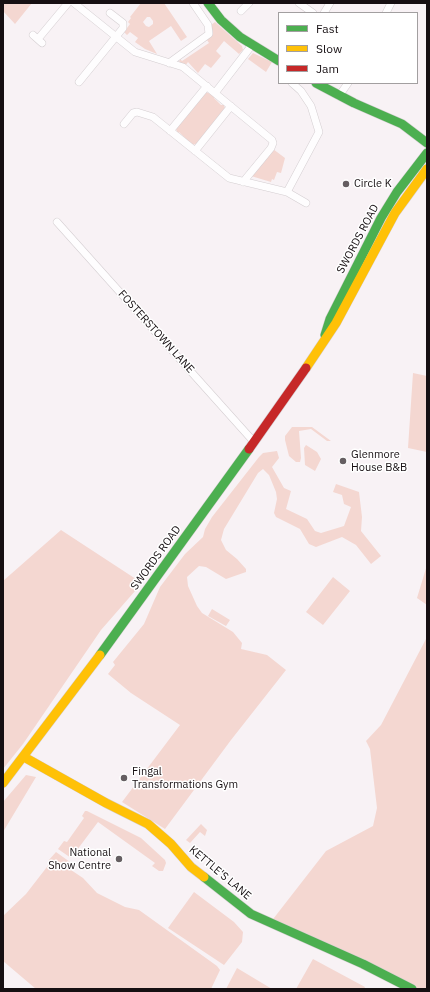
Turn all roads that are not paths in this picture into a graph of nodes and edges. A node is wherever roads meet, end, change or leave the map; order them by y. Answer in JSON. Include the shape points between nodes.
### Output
{"nodes":[{"id":1,"x":68,"y":3,"type":"edge"},
{"id":2,"x":74,"y":3,"type":"edge"},
{"id":3,"x":193,"y":3,"type":"edge"},
{"id":4,"x":208,"y":3,"type":"edge"},
{"id":5,"x":249,"y":3,"type":"edge"},
{"id":6,"x":299,"y":3,"type":"edge"},
{"id":7,"x":330,"y":3,"type":"edge"},
{"id":8,"x":241,"y":11,"type":"dead end"},
{"id":9,"x":312,"y":12,"type":"edge"},
{"id":10,"x":325,"y":12,"type":"edge"},
{"id":11,"x":110,"y":13,"type":"dead end"},
{"id":12,"x":116,"y":37,"type":"junction"},
{"id":13,"x":38,"y":39,"type":"dead end"},
{"id":14,"x":252,"y":45,"type":"junction"},
{"id":15,"x":278,"y":60,"type":"edge"},
{"id":16,"x":169,"y":63,"type":"junction"},
{"id":17,"x":79,"y":82,"type":"dead end"},
{"id":18,"x":293,"y":84,"type":"edge"},
{"id":19,"x":318,"y":84,"type":"edge"},
{"id":20,"x":347,"y":84,"type":"edge"},
{"id":21,"x":207,"y":86,"type":"junction"},
{"id":22,"x":215,"y":93,"type":"junction"},
{"id":23,"x":339,"y":96,"type":"junction"},
{"id":24,"x":354,"y":103,"type":"junction"},
{"id":25,"x":231,"y":106,"type":"junction"},
{"id":26,"x":124,"y":124,"type":"dead end"},
{"id":27,"x":170,"y":131,"type":"junction"},
{"id":28,"x":427,"y":135,"type":"edge"},
{"id":29,"x":427,"y":143,"type":"edge"},
{"id":30,"x":195,"y":151,"type":"junction"},
{"id":31,"x":427,"y":153,"type":"edge"},
{"id":32,"x":427,"y":169,"type":"edge"},
{"id":33,"x":243,"y":182,"type":"junction"},
{"id":34,"x":287,"y":192,"type":"junction"},
{"id":35,"x":306,"y":203,"type":"dead end"},
{"id":36,"x":57,"y":222,"type":"dead end"},
{"id":37,"x":323,"y":342,"type":"junction"},
{"id":38,"x":254,"y":442,"type":"junction"},
{"id":39,"x":24,"y":757,"type":"junction"},
{"id":40,"x":3,"y":783,"type":"edge"},
{"id":41,"x":412,"y":989,"type":"edge"}],
"edges":[{"from":1,"to":13,"type":"street"},
{"from":2,"to":12,"type":"street"},
{"from":3,"to":16,"type":"street","via":[[208,26],[209,34]]},
{"from":4,"to":14,"type":"main road","via":[[221,20]]},
{"from":5,"to":8,"type":"street"},
{"from":6,"to":9,"type":"street"},
{"from":7,"to":10,"type":"street"},
{"from":11,"to":12,"type":"street","via":[[124,25]]},
{"from":12,"to":16,"type":"street","via":[[135,52]]},
{"from":12,"to":17,"type":"street"},
{"from":14,"to":15,"type":"main road"},
{"from":14,"to":22,"type":"street"},
{"from":16,"to":21,"type":"street","via":[[183,67]]},
{"from":18,"to":34,"type":"street","via":[[311,106],[319,132]]},
{"from":19,"to":23,"type":"main road"},
{"from":20,"to":23,"type":"street"},
{"from":21,"to":22,"type":"street"},
{"from":21,"to":27,"type":"street"},
{"from":22,"to":25,"type":"street"},
{"from":23,"to":24,"type":"main road"},
{"from":24,"to":28,"type":"main road","via":[[401,117]]},
{"from":24,"to":29,"type":"main road","via":[[402,124]]},
{"from":25,"to":30,"type":"street"},
{"from":25,"to":33,"type":"street","via":[[273,143]]},
{"from":26,"to":27,"type":"street","via":[[137,112],[153,117]]},
{"from":27,"to":30,"type":"street"},
{"from":30,"to":33,"type":"street","via":[[229,178]]},
{"from":31,"to":37,"type":"main road","name":"SWORDS ROAD","via":[[397,192],[378,224],[330,319]]},
{"from":32,"to":37,"type":"main road","name":"SWORDS ROAD","via":[[395,213],[336,323]]},
{"from":33,"to":34,"type":"street"},
{"from":34,"to":35,"type":"street"},
{"from":36,"to":38,"type":"street","name":"FOSTERSTOWN LANE"},
{"from":37,"to":38,"type":"main road","name":"SWORDS ROAD"},
{"from":38,"to":39,"type":"main road","name":"SWORDS ROAD"},
{"from":39,"to":40,"type":"main road","name":"SWORDS ROAD"},
{"from":39,"to":41,"type":"main road","name":"KETTLE'S LANE","via":[[148,824],[172,844],[191,867],[259,919]]}]}
